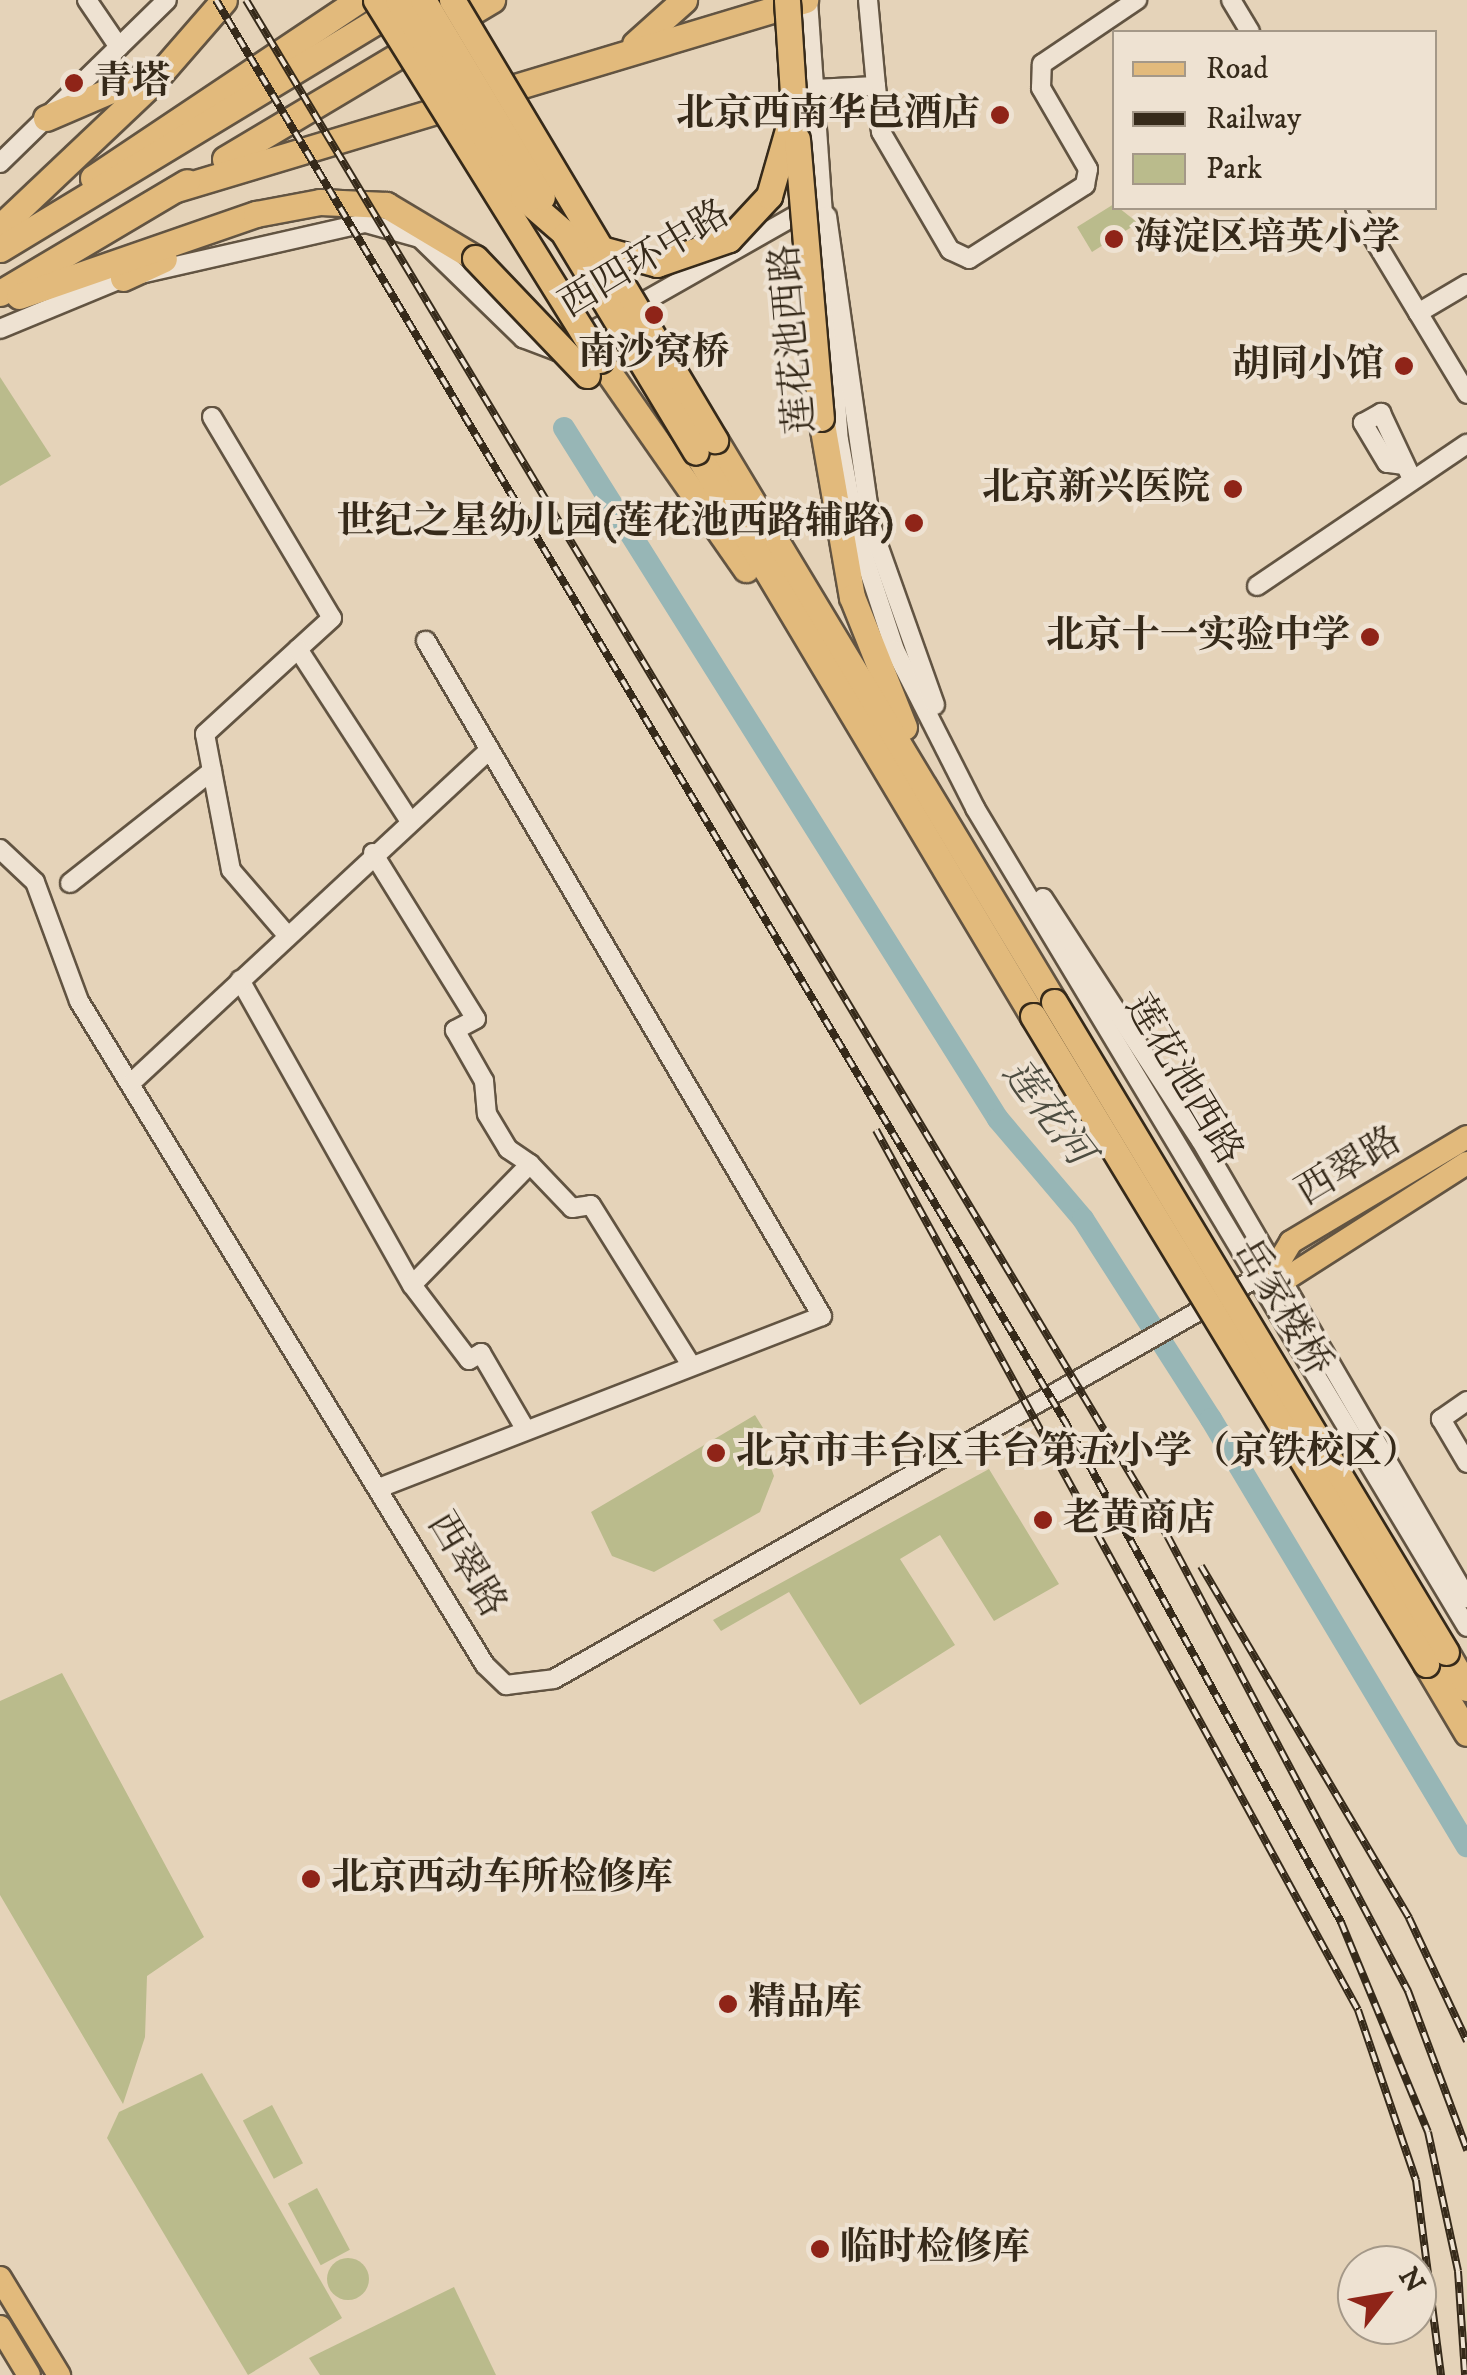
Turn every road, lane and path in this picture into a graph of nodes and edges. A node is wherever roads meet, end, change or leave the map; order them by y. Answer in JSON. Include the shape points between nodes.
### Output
{"nodes":[{"id":1,"x":87,"y":0,"type":"edge"},
{"id":2,"x":167,"y":0,"type":"edge"},
{"id":3,"x":224,"y":0,"type":"edge"},
{"id":4,"x":358,"y":0,"type":"edge"},
{"id":5,"x":376,"y":0,"type":"edge"},
{"id":6,"x":398,"y":0,"type":"edge"},
{"id":7,"x":412,"y":0,"type":"edge"},
{"id":8,"x":423,"y":0,"type":"edge"},
{"id":9,"x":452,"y":0,"type":"edge"},
{"id":10,"x":492,"y":0,"type":"edge"},
{"id":11,"x":684,"y":0,"type":"edge"},
{"id":12,"x":787,"y":0,"type":"edge"},
{"id":13,"x":807,"y":0,"type":"edge"},
{"id":14,"x":868,"y":0,"type":"edge"},
{"id":15,"x":1137,"y":0,"type":"edge"},
{"id":16,"x":1230,"y":0,"type":"edge"},
{"id":17,"x":1249,"y":30,"type":"edge"},
{"id":18,"x":119,"y":47,"type":"junction"},
{"id":19,"x":188,"y":47,"type":"junction"},
{"id":20,"x":604,"y":61,"type":"junction"},
{"id":21,"x":876,"y":86,"type":"junction"},
{"id":22,"x":814,"y":89,"type":"junction"},
{"id":23,"x":794,"y":109,"type":"junction"},
{"id":24,"x":46,"y":118,"type":"junction"},
{"id":25,"x":0,"y":163,"type":"edge"},
{"id":26,"x":176,"y":189,"type":"junction"},
{"id":27,"x":822,"y":201,"type":"junction"},
{"id":28,"x":1356,"y":210,"type":"edge"},
{"id":29,"x":256,"y":214,"type":"junction"},
{"id":30,"x":0,"y":226,"type":"edge"},
{"id":31,"x":29,"y":232,"type":"junction"},
{"id":32,"x":0,"y":250,"type":"edge"},
{"id":33,"x":123,"y":278,"type":"junction"},
{"id":34,"x":1467,"y":284,"type":"edge"},
{"id":35,"x":0,"y":294,"type":"edge"},
{"id":36,"x":0,"y":304,"type":"edge"},
{"id":37,"x":1418,"y":313,"type":"junction"},
{"id":38,"x":0,"y":328,"type":"edge"},
{"id":39,"x":594,"y":367,"type":"junction"},
{"id":40,"x":1467,"y":394,"type":"edge"},
{"id":41,"x":212,"y":417,"type":"dead end"},
{"id":42,"x":1467,"y":444,"type":"edge"},
{"id":43,"x":706,"y":446,"type":"junction"},
{"id":44,"x":1258,"y":586,"type":"dead end"},
{"id":45,"x":426,"y":641,"type":"dead end"},
{"id":46,"x":298,"y":649,"type":"junction"},
{"id":47,"x":828,"y":687,"type":"junction"},
{"id":48,"x":490,"y":750,"type":"junction"},
{"id":49,"x":212,"y":770,"type":"junction"},
{"id":50,"x":409,"y":820,"type":"junction"},
{"id":51,"x":946,"y":823,"type":"junction"},
{"id":52,"x":0,"y":848,"type":"edge"},
{"id":53,"x":373,"y":853,"type":"junction"},
{"id":54,"x":70,"y":883,"type":"dead end"},
{"id":55,"x":287,"y":934,"type":"junction"},
{"id":56,"x":240,"y":980,"type":"junction"},
{"id":57,"x":1043,"y":1009,"type":"junction"},
{"id":58,"x":132,"y":1082,"type":"junction"},
{"id":59,"x":1467,"y":1137,"type":"edge"},
{"id":60,"x":1467,"y":1163,"type":"edge"},
{"id":61,"x":530,"y":1164,"type":"junction"},
{"id":62,"x":1274,"y":1277,"type":"junction"},
{"id":63,"x":412,"y":1285,"type":"junction"},
{"id":64,"x":691,"y":1365,"type":"junction"},
{"id":65,"x":1467,"y":1402,"type":"edge"},
{"id":66,"x":524,"y":1426,"type":"junction"},
{"id":67,"x":1467,"y":1463,"type":"edge"},
{"id":68,"x":380,"y":1488,"type":"junction"},
{"id":69,"x":1467,"y":1598,"type":"edge"},
{"id":70,"x":1467,"y":1627,"type":"edge"},
{"id":71,"x":1436,"y":1658,"type":"junction"},
{"id":72,"x":1467,"y":1688,"type":"edge"},
{"id":73,"x":1467,"y":1733,"type":"edge"},
{"id":74,"x":0,"y":2278,"type":"edge"},
{"id":75,"x":0,"y":2326,"type":"edge"},
{"id":76,"x":29,"y":2375,"type":"edge"},
{"id":77,"x":59,"y":2375,"type":"edge"}],
"edges":[{"from":1,"to":18,"type":"street"},
{"from":2,"to":18,"type":"street"},
{"from":3,"to":19,"type":"highway"},
{"from":4,"to":31,"type":"highway","via":[[143,137]]},
{"from":5,"to":39,"type":"highway","bridge":true},
{"from":6,"to":23,"type":"highway","bridge":true,"via":[[523,197],[604,256],[658,264],[729,240],[769,196]]},
{"from":7,"to":31,"type":"highway"},
{"from":8,"to":43,"type":"highway","bridge":true},
{"from":9,"to":43,"type":"highway","bridge":true},
{"from":10,"to":26,"type":"highway"},
{"from":11,"to":20,"type":"highway"},
{"from":12,"to":23,"type":"highway","bridge":true},
{"from":13,"to":20,"type":"highway"},
{"from":13,"to":22,"type":"street"},
{"from":14,"to":21,"type":"street"},
{"from":15,"to":21,"type":"street","via":[[1042,64],[1041,88],[1088,169],[1085,185],[969,259],[950,250],[881,132]]},
{"from":16,"to":17,"type":"street"},
{"from":18,"to":24,"type":"street"},
{"from":19,"to":24,"type":"highway","via":[[146,77]]},
{"from":19,"to":30,"type":"highway"},
{"from":20,"to":26,"type":"highway"},
{"from":21,"to":22,"type":"street"},
{"from":22,"to":27,"type":"street"},
{"from":23,"to":51,"type":"highway","bridge":true,"via":[[821,418],[852,597]]},
{"from":24,"to":25,"type":"street"},
{"from":26,"to":35,"type":"highway"},
{"from":27,"to":33,"type":"street","name":"西四环中路","via":[[557,351],[523,338],[437,250],[386,225],[324,227]]},
{"from":27,"to":62,"type":"street","name":"莲花池西路","via":[[836,238],[872,526],[927,688],[1025,869]]},
{"from":28,"to":37,"type":"street"},
{"from":29,"to":33,"type":"highway"},
{"from":29,"to":36,"type":"highway"},
{"from":29,"to":39,"type":"highway","bridge":true,"via":[[320,202],[386,205],[475,258]]},
{"from":31,"to":32,"type":"highway"},
{"from":33,"to":38,"type":"street","name":"西四环中路"},
{"from":34,"to":37,"type":"street"},
{"from":37,"to":40,"type":"street"},
{"from":39,"to":47,"type":"highway","via":[[659,446]]},
{"from":41,"to":46,"type":"street","via":[[332,618]]},
{"from":42,"to":44,"type":"street","via":[[1408,472]]},
{"from":43,"to":47,"type":"highway"},
{"from":43,"to":51,"type":"highway"},
{"from":45,"to":48,"type":"street"},
{"from":46,"to":49,"type":"street","via":[[206,734]]},
{"from":46,"to":50,"type":"street"},
{"from":47,"to":57,"type":"highway"},
{"from":48,"to":50,"type":"street"},
{"from":48,"to":64,"type":"street","via":[[822,1316]]},
{"from":49,"to":54,"type":"street"},
{"from":49,"to":55,"type":"street","via":[[231,870]]},
{"from":50,"to":53,"type":"street"},
{"from":51,"to":57,"type":"highway"},
{"from":52,"to":58,"type":"street","name":"西翠路","via":[[35,882],[72,986]]},
{"from":53,"to":55,"type":"street"},
{"from":53,"to":61,"type":"street","via":[[476,1019],[455,1030],[484,1081],[495,1128]]},
{"from":55,"to":56,"type":"street"},
{"from":56,"to":58,"type":"street"},
{"from":56,"to":63,"type":"street"},
{"from":57,"to":71,"type":"highway","name":"岳家楼桥","bridge":true},
{"from":58,"to":68,"type":"street","name":"西翠路"},
{"from":59,"to":62,"type":"main road","name":"西翠路","via":[[1290,1242]]},
{"from":60,"to":62,"type":"main road","name":"西翠路"},
{"from":61,"to":63,"type":"street"},
{"from":61,"to":64,"type":"street","via":[[572,1208],[592,1205]]},
{"from":62,"to":68,"type":"street","name":"西翠路","via":[[533,1687],[506,1685],[484,1665]]},
{"from":62,"to":69,"type":"street","name":"莲花池西路"},
{"from":62,"to":70,"type":"street","name":"莲花池西路"},
{"from":63,"to":66,"type":"street","via":[[469,1360],[481,1353]]},
{"from":64,"to":66,"type":"street"},
{"from":65,"to":67,"type":"street","via":[[1441,1418]]},
{"from":66,"to":68,"type":"street"},
{"from":71,"to":72,"type":"highway"},
{"from":71,"to":73,"type":"highway"},
{"from":74,"to":77,"type":"main road"},
{"from":75,"to":76,"type":"main road"}]}
